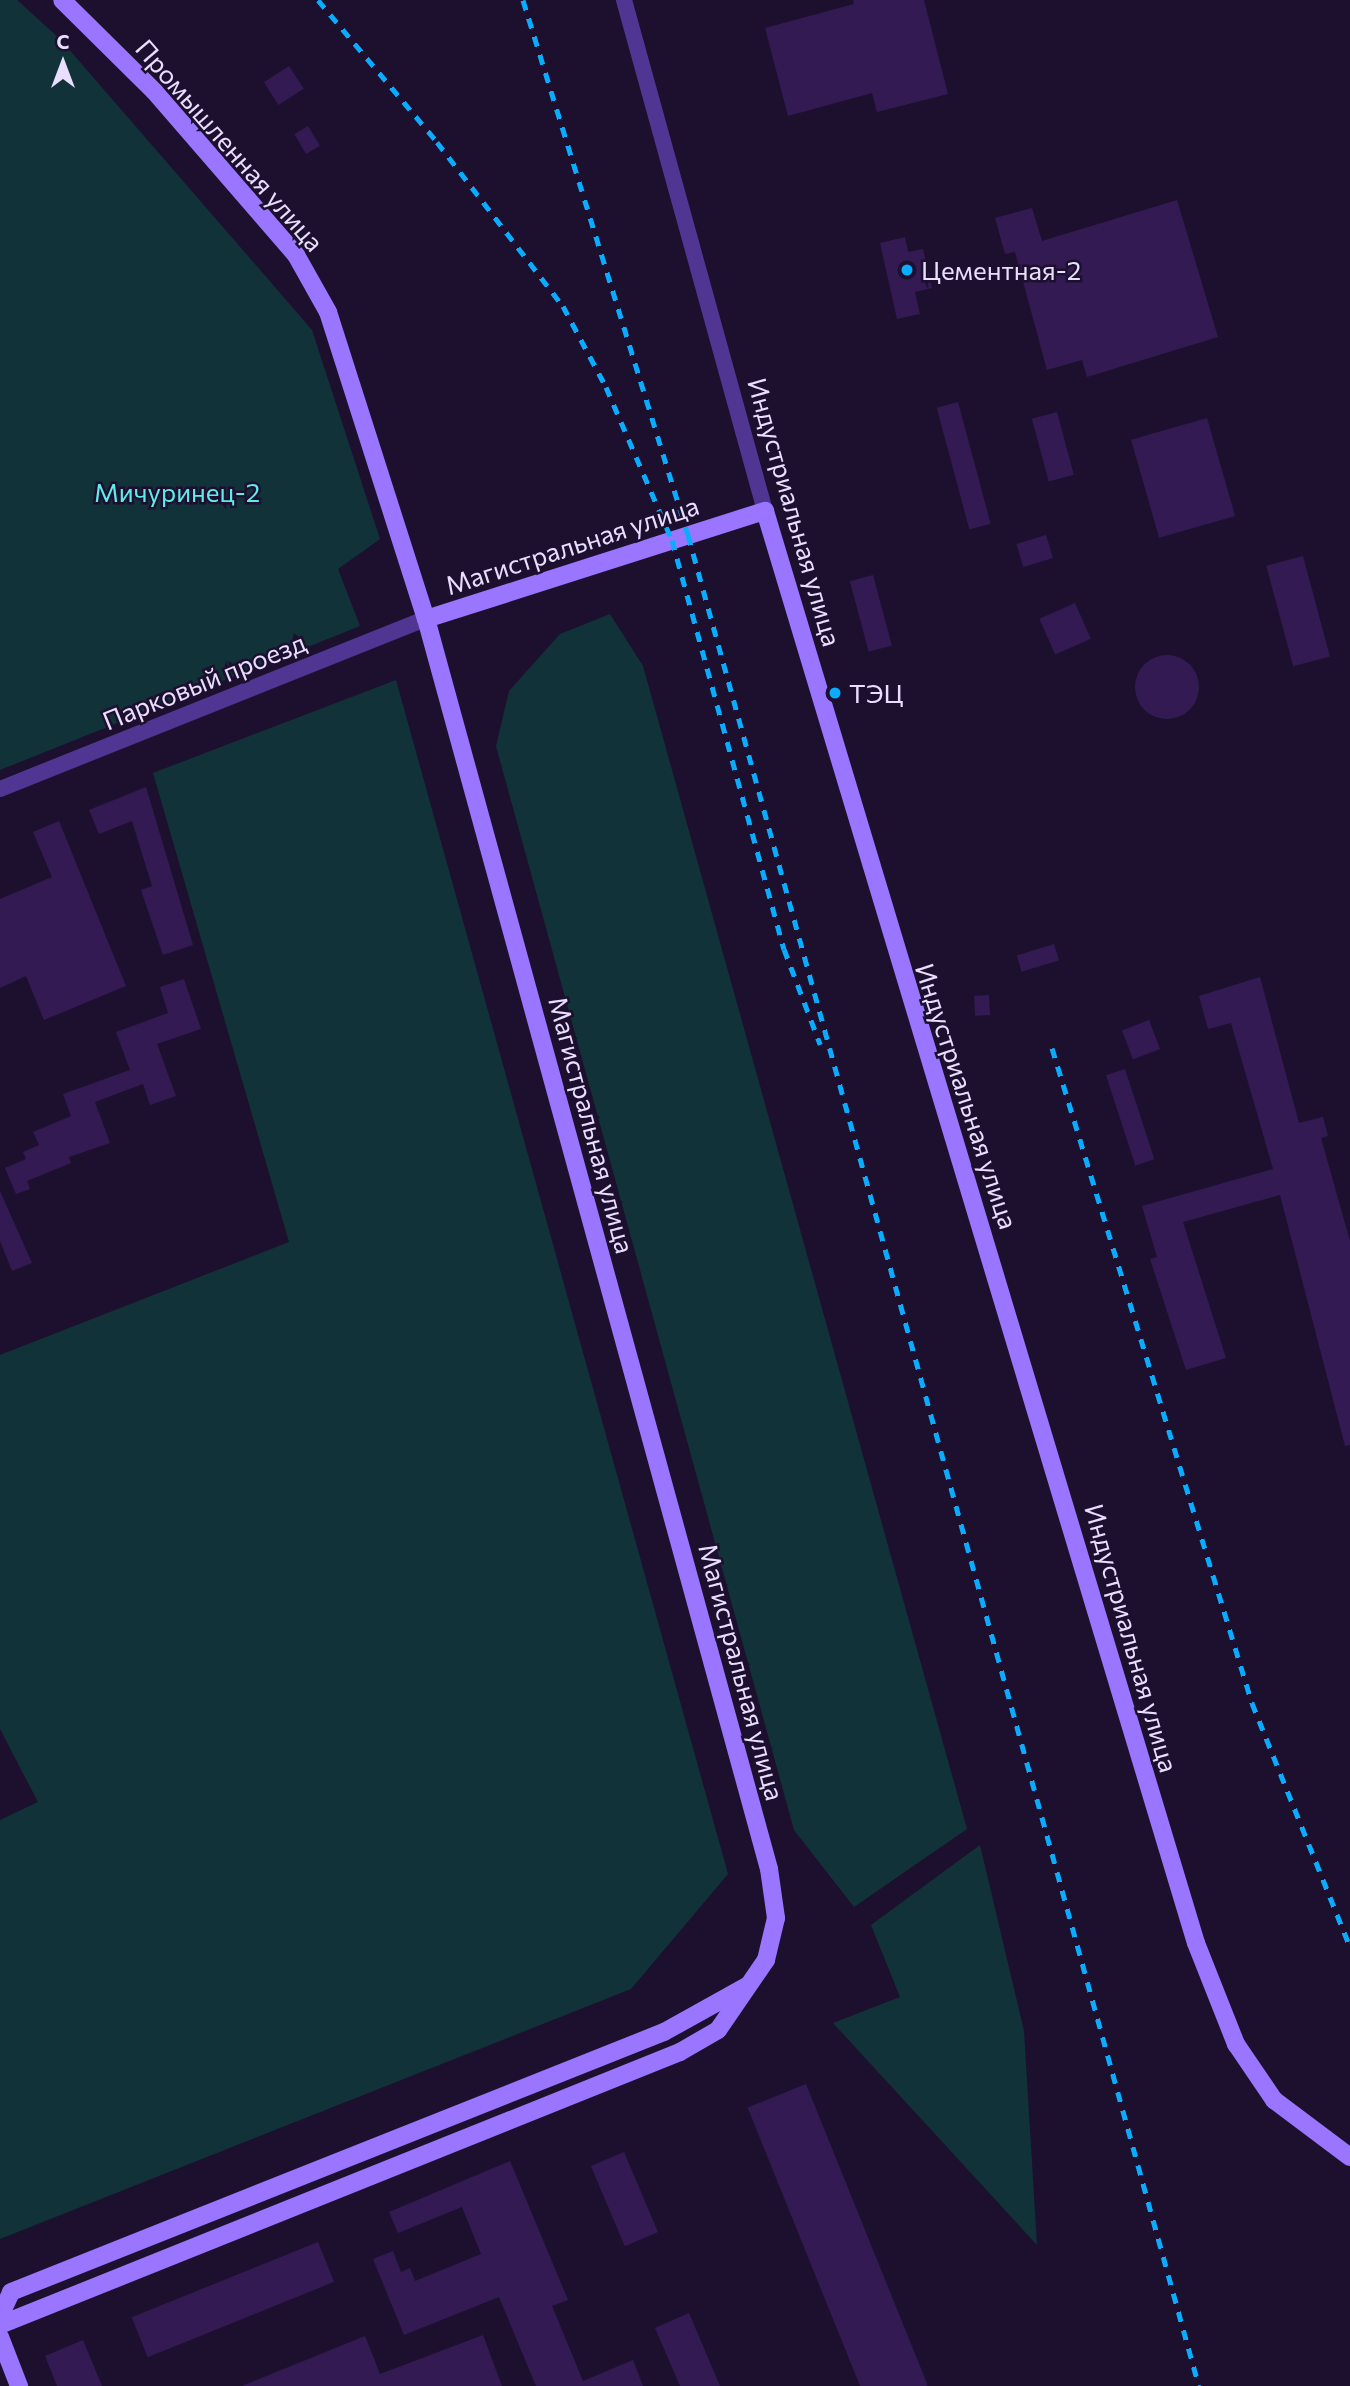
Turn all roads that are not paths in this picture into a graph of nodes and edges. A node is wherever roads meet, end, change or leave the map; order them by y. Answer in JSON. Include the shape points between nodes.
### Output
{"nodes":[{"id":1,"x":62,"y":0,"type":"edge"},
{"id":2,"x":624,"y":0,"type":"edge"},
{"id":3,"x":765,"y":511,"type":"junction"},
{"id":4,"x":426,"y":619,"type":"junction"},
{"id":5,"x":0,"y":789,"type":"edge"},
{"id":6,"x":748,"y":1986,"type":"junction"},
{"id":7,"x":1350,"y":2157,"type":"edge"},
{"id":8,"x":0,"y":2316,"type":"edge"},
{"id":9,"x":0,"y":2325,"type":"edge"},
{"id":10,"x":0,"y":2337,"type":"edge"},
{"id":11,"x":19,"y":2386,"type":"edge"}],
"edges":[{"from":1,"to":4,"type":"street","name":"Промышленная улица","via":[[154,91],[296,255],[328,312]]},
{"from":2,"to":3,"type":"street","name":"Индустриальная улица"},
{"from":3,"to":4,"type":"street","name":"Магистральная улица"},
{"from":3,"to":7,"type":"street","name":"Индустриальная улица","via":[[1196,1943],[1236,2044],[1275,2100]]},
{"from":4,"to":5,"type":"street","name":"Парковый проезд"},
{"from":4,"to":6,"type":"street","name":"Магистральная улица","via":[[769,1869],[776,1918],[766,1960]]},
{"from":6,"to":8,"type":"street","via":[[664,2032],[10,2292]]},
{"from":6,"to":9,"type":"street","name":"Магистральная улица","via":[[718,2030],[680,2052]]},
{"from":10,"to":11,"type":"street"}]}
